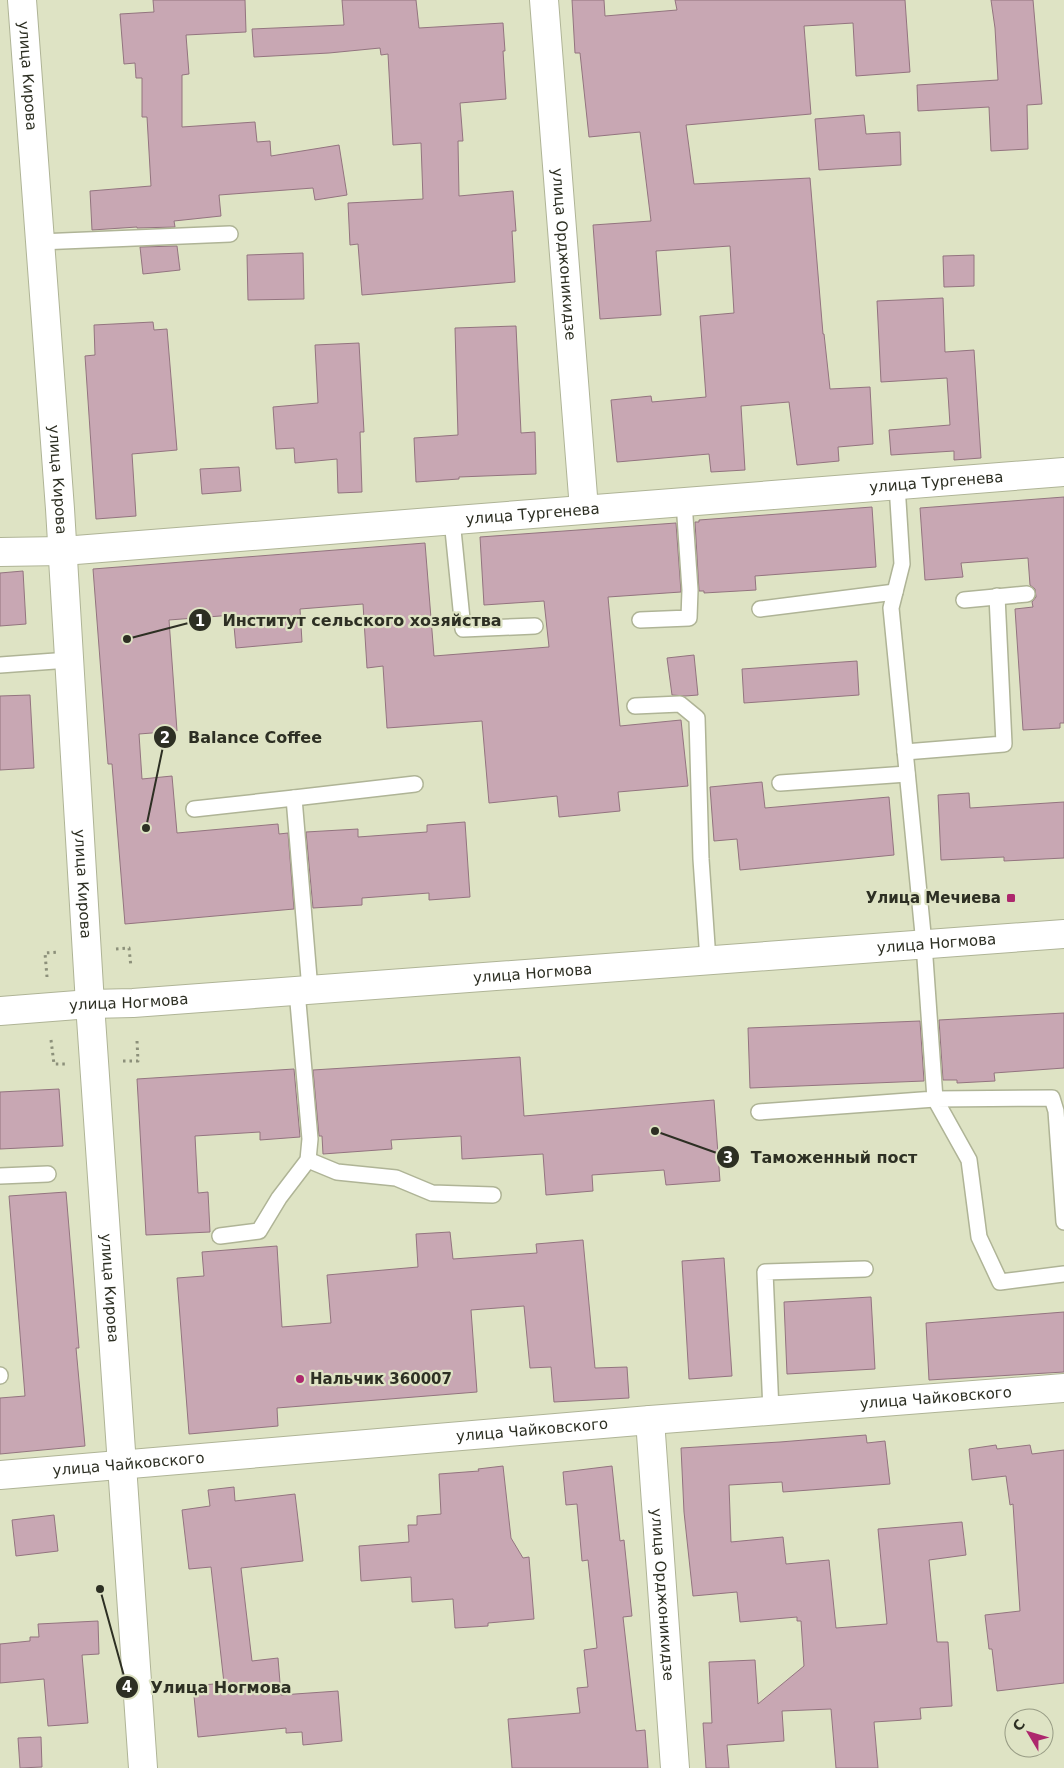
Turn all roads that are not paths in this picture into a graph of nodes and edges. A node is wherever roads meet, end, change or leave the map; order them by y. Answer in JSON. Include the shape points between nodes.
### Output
{"nodes":[{"id":1,"x":22,"y":0,"type":"edge"},
{"id":2,"x":544,"y":0,"type":"edge"},
{"id":3,"x":230,"y":234,"type":"dead end"},
{"id":4,"x":39,"y":242,"type":"junction"},
{"id":5,"x":1064,"y":472,"type":"edge"},
{"id":6,"x":897,"y":485,"type":"junction"},
{"id":7,"x":684,"y":502,"type":"junction"},
{"id":8,"x":584,"y":509,"type":"junction"},
{"id":9,"x":452,"y":520,"type":"junction"},
{"id":10,"x":63,"y":551,"type":"junction"},
{"id":11,"x":0,"y":552,"type":"edge"},
{"id":12,"x":895,"y":592,"type":"junction"},
{"id":13,"x":1028,"y":594,"type":"dead end"},
{"id":14,"x":997,"y":596,"type":"junction"},
{"id":15,"x":964,"y":600,"type":"dead end"},
{"id":16,"x":760,"y":608,"type":"dead end"},
{"id":17,"x":640,"y":620,"type":"dead end"},
{"id":18,"x":535,"y":626,"type":"dead end"},
{"id":19,"x":69,"y":660,"type":"junction"},
{"id":20,"x":0,"y":665,"type":"edge"},
{"id":21,"x":635,"y":706,"type":"dead end"},
{"id":22,"x":905,"y":752,"type":"junction"},
{"id":23,"x":907,"y":774,"type":"junction"},
{"id":24,"x":780,"y":783,"type":"dead end"},
{"id":25,"x":415,"y":784,"type":"dead end"},
{"id":26,"x":294,"y":798,"type":"junction"},
{"id":27,"x":194,"y":809,"type":"dead end"},
{"id":28,"x":1064,"y":934,"type":"edge"},
{"id":29,"x":924,"y":944,"type":"junction"},
{"id":30,"x":708,"y":960,"type":"junction"},
{"id":31,"x":304,"y":990,"type":"junction"},
{"id":32,"x":90,"y":1004,"type":"junction"},
{"id":33,"x":0,"y":1012,"type":"edge"},
{"id":34,"x":935,"y":1099,"type":"junction"},
{"id":35,"x":759,"y":1112,"type":"dead end"},
{"id":36,"x":308,"y":1160,"type":"junction"},
{"id":37,"x":48,"y":1174,"type":"dead end"},
{"id":38,"x":0,"y":1176,"type":"edge"},
{"id":39,"x":494,"y":1195,"type":"dead end"},
{"id":40,"x":1064,"y":1222,"type":"edge"},
{"id":41,"x":220,"y":1236,"type":"dead end"},
{"id":42,"x":865,"y":1269,"type":"dead end"},
{"id":43,"x":1064,"y":1274,"type":"edge"},
{"id":44,"x":1064,"y":1388,"type":"edge"},
{"id":45,"x":771,"y":1411,"type":"junction"},
{"id":46,"x":650,"y":1420,"type":"junction"},
{"id":47,"x":123,"y":1464,"type":"junction"},
{"id":48,"x":0,"y":1475,"type":"edge"},
{"id":49,"x":143,"y":1768,"type":"edge"},
{"id":50,"x":675,"y":1768,"type":"edge"}],
"edges":[{"from":1,"to":4,"type":"street","name":"улица Кирова"},
{"from":2,"to":8,"type":"street","name":"улица Орджоникидзе"},
{"from":3,"to":4,"type":"lane"},
{"from":4,"to":10,"type":"street","name":"улица Кирова"},
{"from":5,"to":6,"type":"street","name":"улица Тургенева"},
{"from":6,"to":7,"type":"street","name":"улица Тургенева"},
{"from":6,"to":12,"type":"lane","via":[[902,564]]},
{"from":7,"to":8,"type":"street","name":"улица Тургенева"},
{"from":7,"to":17,"type":"lane","via":[[689,618]]},
{"from":8,"to":9,"type":"street","name":"улица Тургенева"},
{"from":9,"to":10,"type":"street","name":"улица Тургенева"},
{"from":9,"to":18,"type":"lane","via":[[463,629]]},
{"from":10,"to":11,"type":"street","name":"улица Тургенева"},
{"from":10,"to":19,"type":"street","name":"улица Кирова"},
{"from":12,"to":16,"type":"lane"},
{"from":12,"to":22,"type":"lane","via":[[891,608]]},
{"from":13,"to":14,"type":"lane"},
{"from":14,"to":15,"type":"lane"},
{"from":14,"to":22,"type":"lane","via":[[1004,744]]},
{"from":19,"to":20,"type":"lane"},
{"from":19,"to":32,"type":"street","name":"улица Кирова"},
{"from":21,"to":30,"type":"lane","via":[[680,704],[697,718]]},
{"from":22,"to":23,"type":"lane"},
{"from":23,"to":24,"type":"lane"},
{"from":23,"to":29,"type":"lane"},
{"from":25,"to":26,"type":"lane"},
{"from":26,"to":27,"type":"lane"},
{"from":26,"to":31,"type":"lane"},
{"from":28,"to":29,"type":"street","name":"улица Ногмова"},
{"from":29,"to":30,"type":"street","name":"улица Ногмова"},
{"from":29,"to":34,"type":"lane"},
{"from":30,"to":31,"type":"street","name":"улица Ногмова"},
{"from":31,"to":32,"type":"street","name":"улица Ногмова"},
{"from":31,"to":36,"type":"lane"},
{"from":32,"to":33,"type":"street","name":"улица Ногмова"},
{"from":32,"to":47,"type":"street","name":"улица Кирова"},
{"from":34,"to":35,"type":"lane"},
{"from":34,"to":40,"type":"lane","via":[[1052,1098],[1056,1111]]},
{"from":34,"to":43,"type":"lane","via":[[969,1160],[979,1237],[1000,1282]]},
{"from":36,"to":39,"type":"lane","via":[[336,1172],[396,1178],[432,1193]]},
{"from":36,"to":41,"type":"lane","via":[[259,1230]]},
{"from":37,"to":38,"type":"lane"},
{"from":42,"to":45,"type":"lane","via":[[765,1272]]},
{"from":44,"to":45,"type":"street","name":"улица Чайковского"},
{"from":45,"to":46,"type":"street","name":"улица Чайковского"},
{"from":46,"to":47,"type":"street","name":"улица Чайковского"},
{"from":46,"to":50,"type":"street","name":"улица Орджоникидзе"},
{"from":47,"to":48,"type":"street","name":"улица Чайковского"},
{"from":47,"to":49,"type":"street","name":"улица Кирова"}]}
